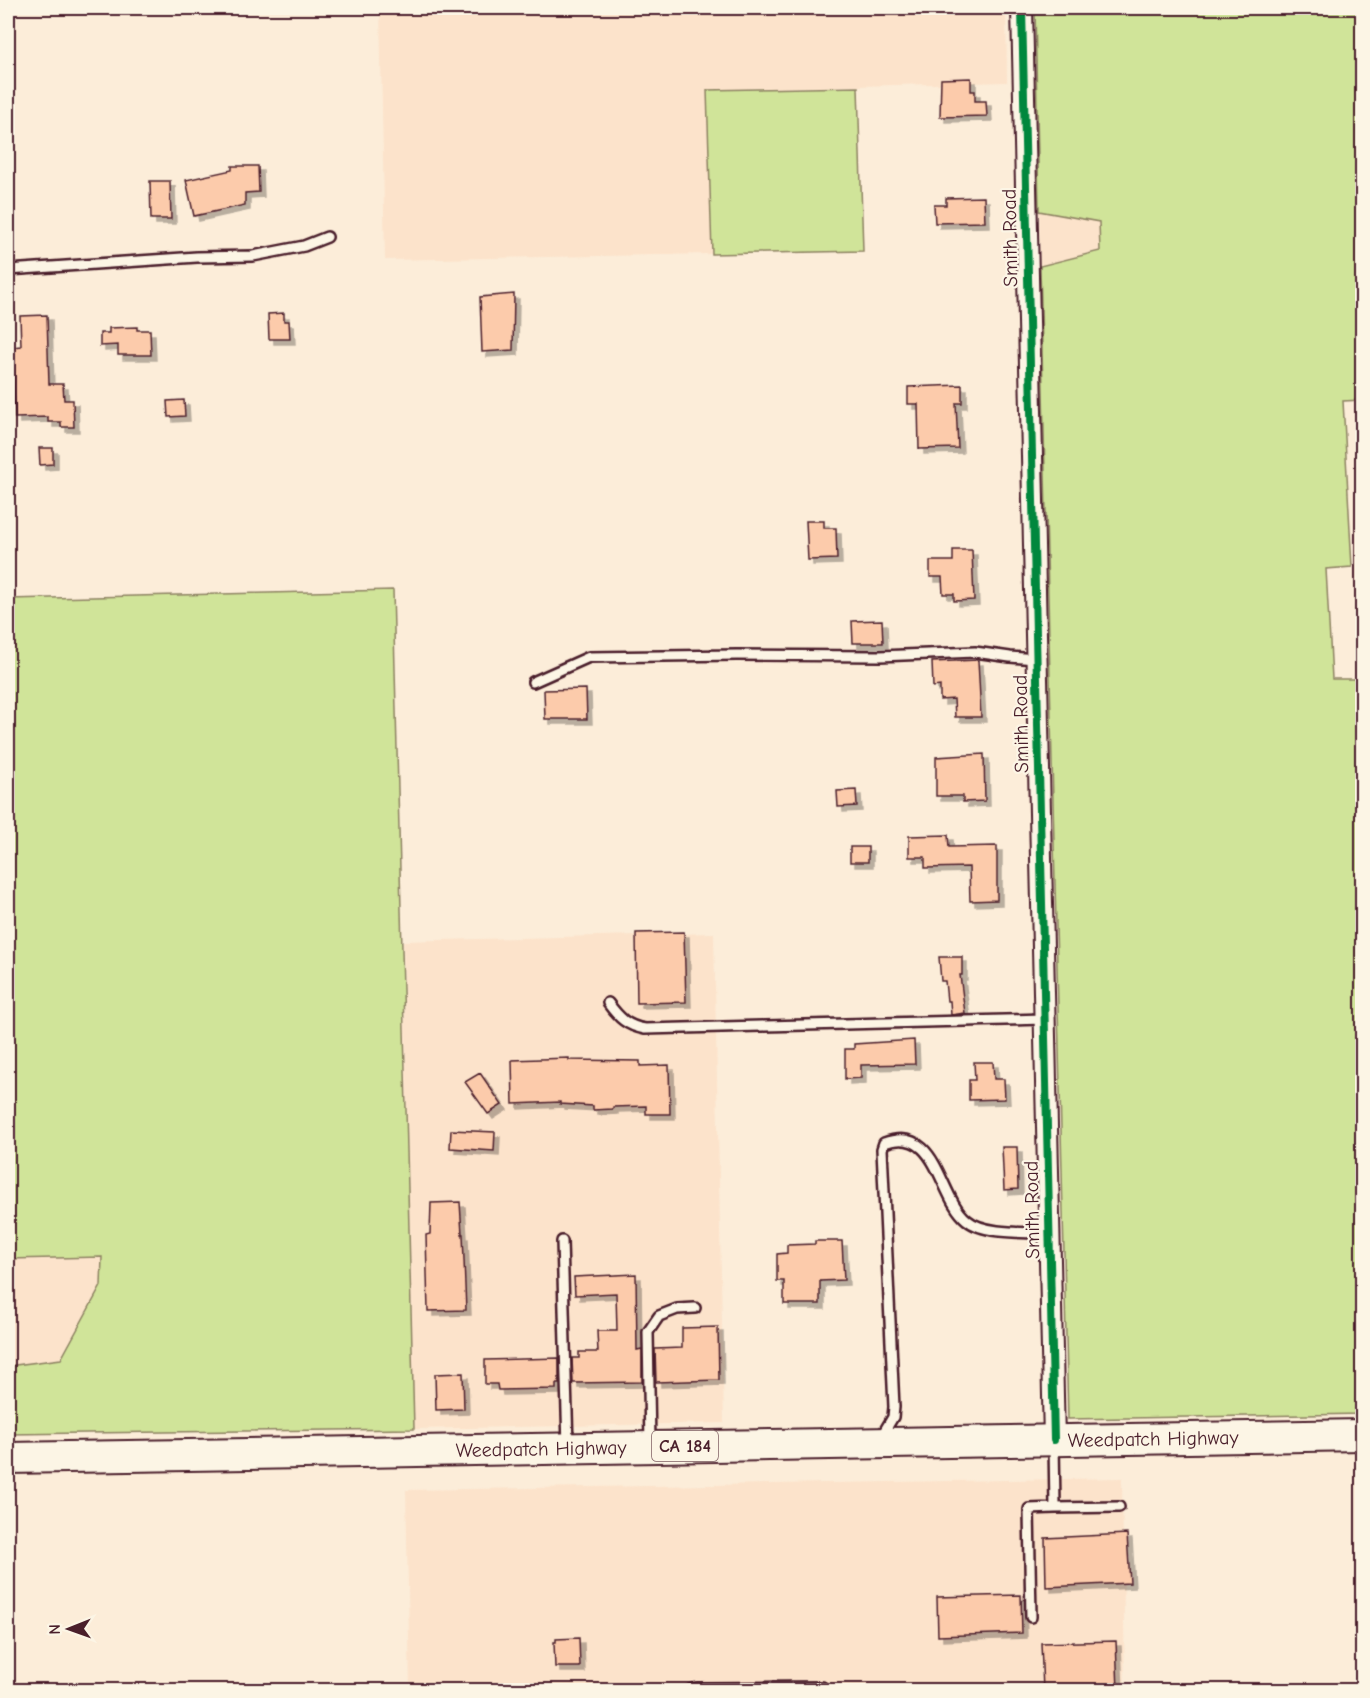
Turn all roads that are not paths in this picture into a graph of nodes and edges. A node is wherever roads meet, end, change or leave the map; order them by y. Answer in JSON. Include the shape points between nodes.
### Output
{"nodes":[{"id":1,"x":1022,"y":8,"type":"edge"},
{"id":2,"x":327,"y":237,"type":"dead end"},
{"id":3,"x":8,"y":270,"type":"edge"},
{"id":4,"x":1036,"y":658,"type":"junction"},
{"id":5,"x":533,"y":682,"type":"dead end"},
{"id":6,"x":608,"y":1003,"type":"dead end"},
{"id":7,"x":1044,"y":1019,"type":"junction"},
{"id":8,"x":1049,"y":1233,"type":"junction"},
{"id":9,"x":562,"y":1241,"type":"dead end"},
{"id":10,"x":694,"y":1308,"type":"dead end"},
{"id":11,"x":1362,"y":1435,"type":"edge"},
{"id":12,"x":1054,"y":1440,"type":"junction"},
{"id":13,"x":875,"y":1443,"type":"junction"},
{"id":14,"x":650,"y":1447,"type":"junction"},
{"id":15,"x":568,"y":1448,"type":"junction"},
{"id":16,"x":8,"y":1458,"type":"edge"},
{"id":17,"x":1119,"y":1507,"type":"dead end"},
{"id":18,"x":1055,"y":1508,"type":"junction"},
{"id":19,"x":1031,"y":1617,"type":"dead end"},
{"id":20,"x":822,"y":1687,"type":"dead end"},
{"id":21,"x":690,"y":1690,"type":"edge"}],
"edges":[{"from":1,"to":4,"type":"street","name":"Smith Road"},
{"from":2,"to":3,"type":"lane","via":[[253,256],[197,256]]},
{"from":4,"to":5,"type":"lane","via":[[975,652],[589,657]]},
{"from":4,"to":7,"type":"street","name":"Smith Road"},
{"from":6,"to":7,"type":"lane","via":[[622,1020],[645,1029]]},
{"from":7,"to":8,"type":"street","name":"Smith Road"},
{"from":8,"to":12,"type":"street","name":"Smith Road"},
{"from":8,"to":13,"type":"lane","via":[[984,1229],[967,1221],[944,1187],[928,1152],[909,1141],[884,1143],[894,1407],[889,1426]]},
{"from":9,"to":15,"type":"lane"},
{"from":10,"to":14,"type":"lane","via":[[677,1309],[659,1317],[648,1332]]},
{"from":11,"to":12,"type":"main road","name":"Weedpatch Highway","number":"CA 184"},
{"from":12,"to":13,"type":"main road","name":"Weedpatch Highway","number":"CA 184"},
{"from":12,"to":18,"type":"lane"},
{"from":13,"to":14,"type":"main road","name":"Weedpatch Highway","number":"CA 184"},
{"from":14,"to":15,"type":"main road","name":"Weedpatch Highway","number":"CA 184"},
{"from":15,"to":16,"type":"main road","name":"Weedpatch Highway","number":"CA 184"},
{"from":17,"to":18,"type":"lane"},
{"from":18,"to":19,"type":"lane","via":[[1029,1509]]},
{"from":20,"to":21,"type":"lane"}]}
